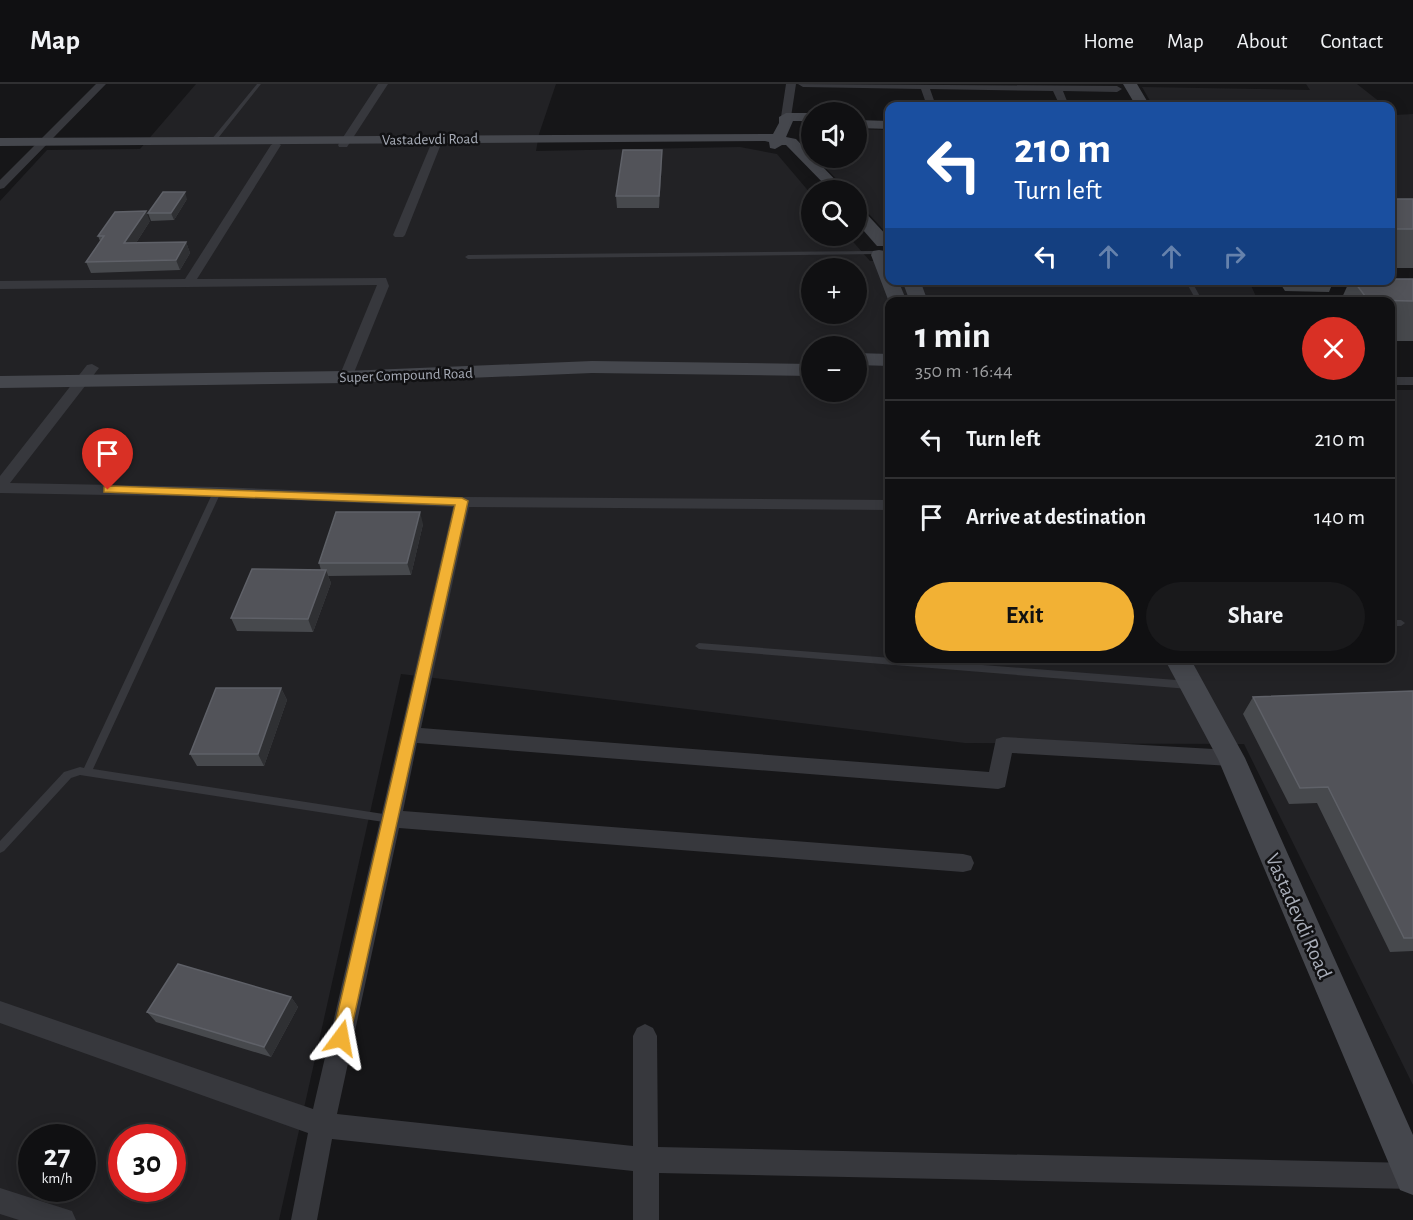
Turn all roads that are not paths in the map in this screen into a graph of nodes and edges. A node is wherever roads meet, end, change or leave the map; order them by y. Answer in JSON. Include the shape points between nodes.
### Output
{"nodes":[{"id":1,"x":101,"y":84,"type":"edge"},
{"id":2,"x":259,"y":84,"type":"edge"},
{"id":3,"x":383,"y":84,"type":"edge"},
{"id":4,"x":791,"y":84,"type":"edge"},
{"id":5,"x":803,"y":84,"type":"edge"},
{"id":6,"x":925,"y":86,"type":"edge"},
{"id":7,"x":1056,"y":86,"type":"edge"},
{"id":8,"x":1121,"y":88,"type":"edge"},
{"id":9,"x":930,"y":102,"type":"edge"},
{"id":10,"x":1062,"y":102,"type":"edge"},
{"id":11,"x":1138,"y":102,"type":"edge"},
{"id":12,"x":801,"y":118,"type":"edge"},
{"id":13,"x":867,"y":118,"type":"edge"},
{"id":14,"x":885,"y":119,"type":"edge"},
{"id":15,"x":786,"y":120,"type":"junction"},
{"id":16,"x":801,"y":122,"type":"edge"},
{"id":17,"x":867,"y":124,"type":"edge"},
{"id":18,"x":885,"y":125,"type":"edge"},
{"id":19,"x":213,"y":141,"type":"junction"},
{"id":20,"x":0,"y":142,"type":"edge"},
{"id":21,"x":345,"y":142,"type":"junction"},
{"id":22,"x":777,"y":142,"type":"junction"},
{"id":23,"x":42,"y":144,"type":"junction"},
{"id":24,"x":436,"y":144,"type":"junction"},
{"id":25,"x":276,"y":145,"type":"junction"},
{"id":26,"x":0,"y":147,"type":"edge"},
{"id":27,"x":814,"y":180,"type":"edge"},
{"id":28,"x":828,"y":180,"type":"edge"},
{"id":29,"x":0,"y":186,"type":"edge"},
{"id":30,"x":867,"y":228,"type":"edge"},
{"id":31,"x":399,"y":235,"type":"dead end"},
{"id":32,"x":867,"y":237,"type":"edge"},
{"id":33,"x":882,"y":249,"type":"edge"},
{"id":34,"x":468,"y":257,"type":"dead end"},
{"id":35,"x":188,"y":284,"type":"junction"},
{"id":36,"x":0,"y":285,"type":"edge"},
{"id":37,"x":801,"y":359,"type":"edge"},
{"id":38,"x":867,"y":359,"type":"edge"},
{"id":39,"x":885,"y":360,"type":"edge"},
{"id":40,"x":0,"y":368,"type":"edge"},
{"id":41,"x":350,"y":369,"type":"junction"},
{"id":42,"x":801,"y":370,"type":"edge"},
{"id":43,"x":867,"y":370,"type":"edge"},
{"id":44,"x":885,"y":370,"type":"edge"},
{"id":45,"x":87,"y":375,"type":"junction"},
{"id":46,"x":1395,"y":381,"type":"edge"},
{"id":47,"x":1413,"y":381,"type":"edge"},
{"id":48,"x":0,"y":382,"type":"edge"},
{"id":49,"x":0,"y":487,"type":"edge"},
{"id":50,"x":217,"y":492,"type":"junction"},
{"id":51,"x":462,"y":501,"type":"junction"},
{"id":52,"x":885,"y":505,"type":"edge"},
{"id":53,"x":699,"y":646,"type":"dead end"},
{"id":54,"x":885,"y":661,"type":"edge"},
{"id":55,"x":908,"y":663,"type":"edge"},
{"id":56,"x":1180,"y":663,"type":"edge"},
{"id":57,"x":1191,"y":686,"type":"junction"},
{"id":58,"x":410,"y":735,"type":"junction"},
{"id":59,"x":1231,"y":758,"type":"junction"},
{"id":60,"x":87,"y":771,"type":"junction"},
{"id":61,"x":390,"y":819,"type":"junction"},
{"id":62,"x":0,"y":848,"type":"edge"},
{"id":63,"x":963,"y":863,"type":"dead end"},
{"id":64,"x":0,"y":1012,"type":"edge"},
{"id":65,"x":645,"y":1036,"type":"dead end"},
{"id":66,"x":322,"y":1125,"type":"junction"},
{"id":67,"x":646,"y":1160,"type":"junction"},
{"id":68,"x":1413,"y":1177,"type":"edge"},
{"id":69,"x":0,"y":1201,"type":"edge"},
{"id":70,"x":63,"y":1220,"type":"edge"},
{"id":71,"x":304,"y":1220,"type":"edge"},
{"id":72,"x":646,"y":1220,"type":"edge"}],
"edges":[{"from":1,"to":23,"type":"street"},
{"from":2,"to":19,"type":"lane"},
{"from":3,"to":21,"type":"street"},
{"from":4,"to":15,"type":"street"},
{"from":5,"to":6,"type":"street"},
{"from":6,"to":7,"type":"street"},
{"from":6,"to":9,"type":"street"},
{"from":7,"to":8,"type":"street"},
{"from":7,"to":10,"type":"street"},
{"from":8,"to":11,"type":"street"},
{"from":12,"to":15,"type":"street"},
{"from":13,"to":14,"type":"street"},
{"from":15,"to":16,"type":"street"},
{"from":15,"to":22,"type":"street"},
{"from":17,"to":18,"type":"street"},
{"from":19,"to":21,"type":"street","name":"Vastadevdi Road"},
{"from":19,"to":23,"type":"street","name":"Vastadevdi Road"},
{"from":20,"to":23,"type":"street","name":"Vastadevdi Road"},
{"from":21,"to":22,"type":"street","name":"Vastadevdi Road","via":[[694,137]]},
{"from":21,"to":24,"type":"street","name":"Vastadevdi Road"},
{"from":21,"to":25,"type":"street","name":"Vastadevdi Road"},
{"from":22,"to":24,"type":"street","name":"Vastadevdi Road"},
{"from":22,"to":27,"type":"street"},
{"from":22,"to":28,"type":"street","name":"Vastadevdi Road","via":[[791,142]]},
{"from":23,"to":25,"type":"street","name":"Vastadevdi Road"},
{"from":23,"to":26,"type":"street","name":"Vastadevdi Road"},
{"from":23,"to":29,"type":"street"},
{"from":24,"to":31,"type":"street"},
{"from":25,"to":35,"type":"street"},
{"from":30,"to":33,"type":"street"},
{"from":32,"to":33,"type":"street"},
{"from":33,"to":34,"type":"lane"},
{"from":35,"to":36,"type":"street"},
{"from":35,"to":41,"type":"street","via":[[384,282]]},
{"from":37,"to":41,"type":"street","name":"Super Compound Road","via":[[677,357]]},
{"from":38,"to":39,"type":"street"},
{"from":40,"to":45,"type":"street","name":"Super Compound Road"},
{"from":41,"to":42,"type":"street","name":"Super Compound Road"},
{"from":41,"to":45,"type":"street","name":"Super Compound Road"},
{"from":43,"to":44,"type":"street"},
{"from":45,"to":48,"type":"street","name":"Super Compound Road"},
{"from":45,"to":49,"type":"street"},
{"from":46,"to":47,"type":"street"},
{"from":49,"to":50,"type":"street"},
{"from":50,"to":51,"type":"street"},
{"from":50,"to":60,"type":"lane"},
{"from":51,"to":52,"type":"street"},
{"from":51,"to":58,"type":"street"},
{"from":53,"to":54,"type":"lane"},
{"from":55,"to":57,"type":"lane"},
{"from":56,"to":57,"type":"street","name":"Vastadevdi Road"},
{"from":57,"to":59,"type":"street","name":"Vastadevdi Road"},
{"from":58,"to":59,"type":"street","via":[[998,780],[1003,745]]},
{"from":58,"to":61,"type":"street"},
{"from":59,"to":68,"type":"street","name":"Vastadevdi Road"},
{"from":60,"to":61,"type":"lane"},
{"from":60,"to":62,"type":"lane","via":[[68,775]]},
{"from":61,"to":63,"type":"street"},
{"from":61,"to":66,"type":"street"},
{"from":64,"to":66,"type":"street"},
{"from":65,"to":67,"type":"street"},
{"from":66,"to":67,"type":"street"},
{"from":66,"to":71,"type":"street"},
{"from":67,"to":68,"type":"street"},
{"from":67,"to":72,"type":"street"},
{"from":69,"to":70,"type":"street"}]}
